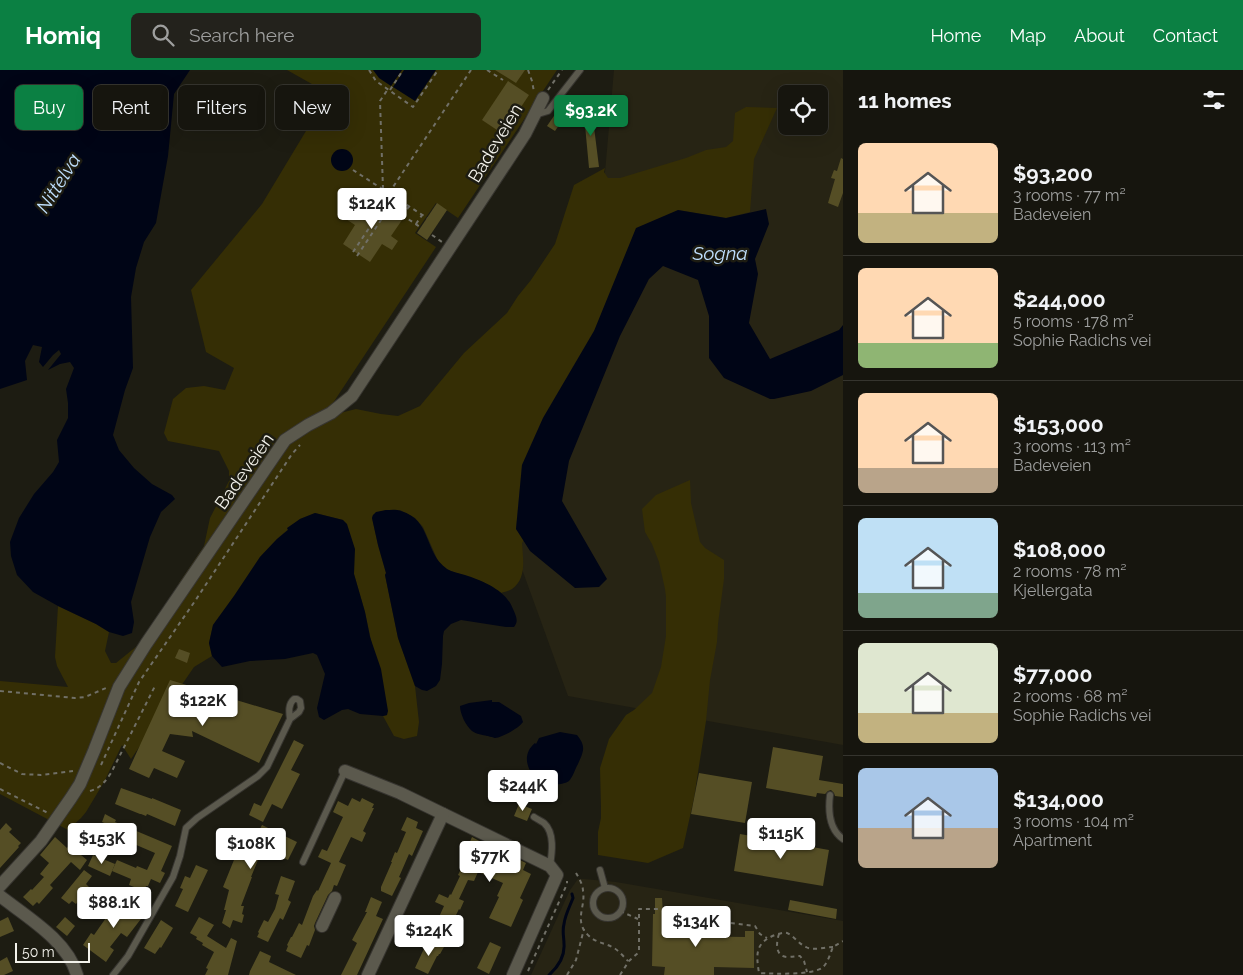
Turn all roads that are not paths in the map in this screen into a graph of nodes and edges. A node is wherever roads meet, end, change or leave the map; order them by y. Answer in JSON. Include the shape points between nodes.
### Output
{"nodes":[{"id":1,"x":580,"y":70,"type":"edge"},
{"id":2,"x":538,"y":95,"type":"road end"},
{"id":3,"x":533,"y":116,"type":"junction"},
{"id":4,"x":290,"y":719,"type":"dead end"},
{"id":5,"x":345,"y":771,"type":"joint"},
{"id":6,"x":830,"y":796,"type":"dead end"},
{"id":7,"x":443,"y":814,"type":"junction"},
{"id":8,"x":534,"y":817,"type":"dead end"},
{"id":9,"x":843,"y":839,"type":"edge"},
{"id":10,"x":303,"y":862,"type":"dead end"},
{"id":11,"x":550,"y":866,"type":"junction"},
{"id":12,"x":600,"y":870,"type":"dead end"},
{"id":13,"x":0,"y":886,"type":"edge"},
{"id":14,"x":605,"y":888,"type":"junction"},
{"id":15,"x":0,"y":896,"type":"edge"},
{"id":16,"x":335,"y":898,"type":"dead end"},
{"id":17,"x":322,"y":926,"type":"dead end"},
{"id":18,"x":77,"y":975,"type":"edge"},
{"id":19,"x":113,"y":975,"type":"edge"},
{"id":20,"x":368,"y":975,"type":"edge"},
{"id":21,"x":512,"y":975,"type":"edge"}],
"edges":[{"from":1,"to":3,"type":"lane","via":[[548,111]]},
{"from":2,"to":3,"type":"street","name":"Badeveien"},
{"from":3,"to":13,"type":"street","name":"Badeveien","via":[[525,134],[352,396],[331,413],[284,440],[119,687],[75,792],[41,842]]},
{"from":4,"to":19,"type":"lane","via":[[267,767],[186,828],[173,877],[128,956]]},
{"from":5,"to":7,"type":"street"},
{"from":5,"to":10,"type":"lane"},
{"from":6,"to":9,"type":"lane","via":[[828,810],[831,822]]},
{"from":7,"to":11,"type":"street"},
{"from":7,"to":20,"type":"street"},
{"from":8,"to":11,"type":"lane","via":[[548,828],[552,846]]},
{"from":11,"to":21,"type":"street","via":[[557,874]]},
{"from":12,"to":14,"type":"lane"},
{"from":14,"to":14,"type":"lane","via":[[598,892],[594,907],[606,918],[614,916],[623,904],[618,892]]},
{"from":15,"to":18,"type":"street","via":[[66,952]]},
{"from":16,"to":17,"type":"street"}]}
